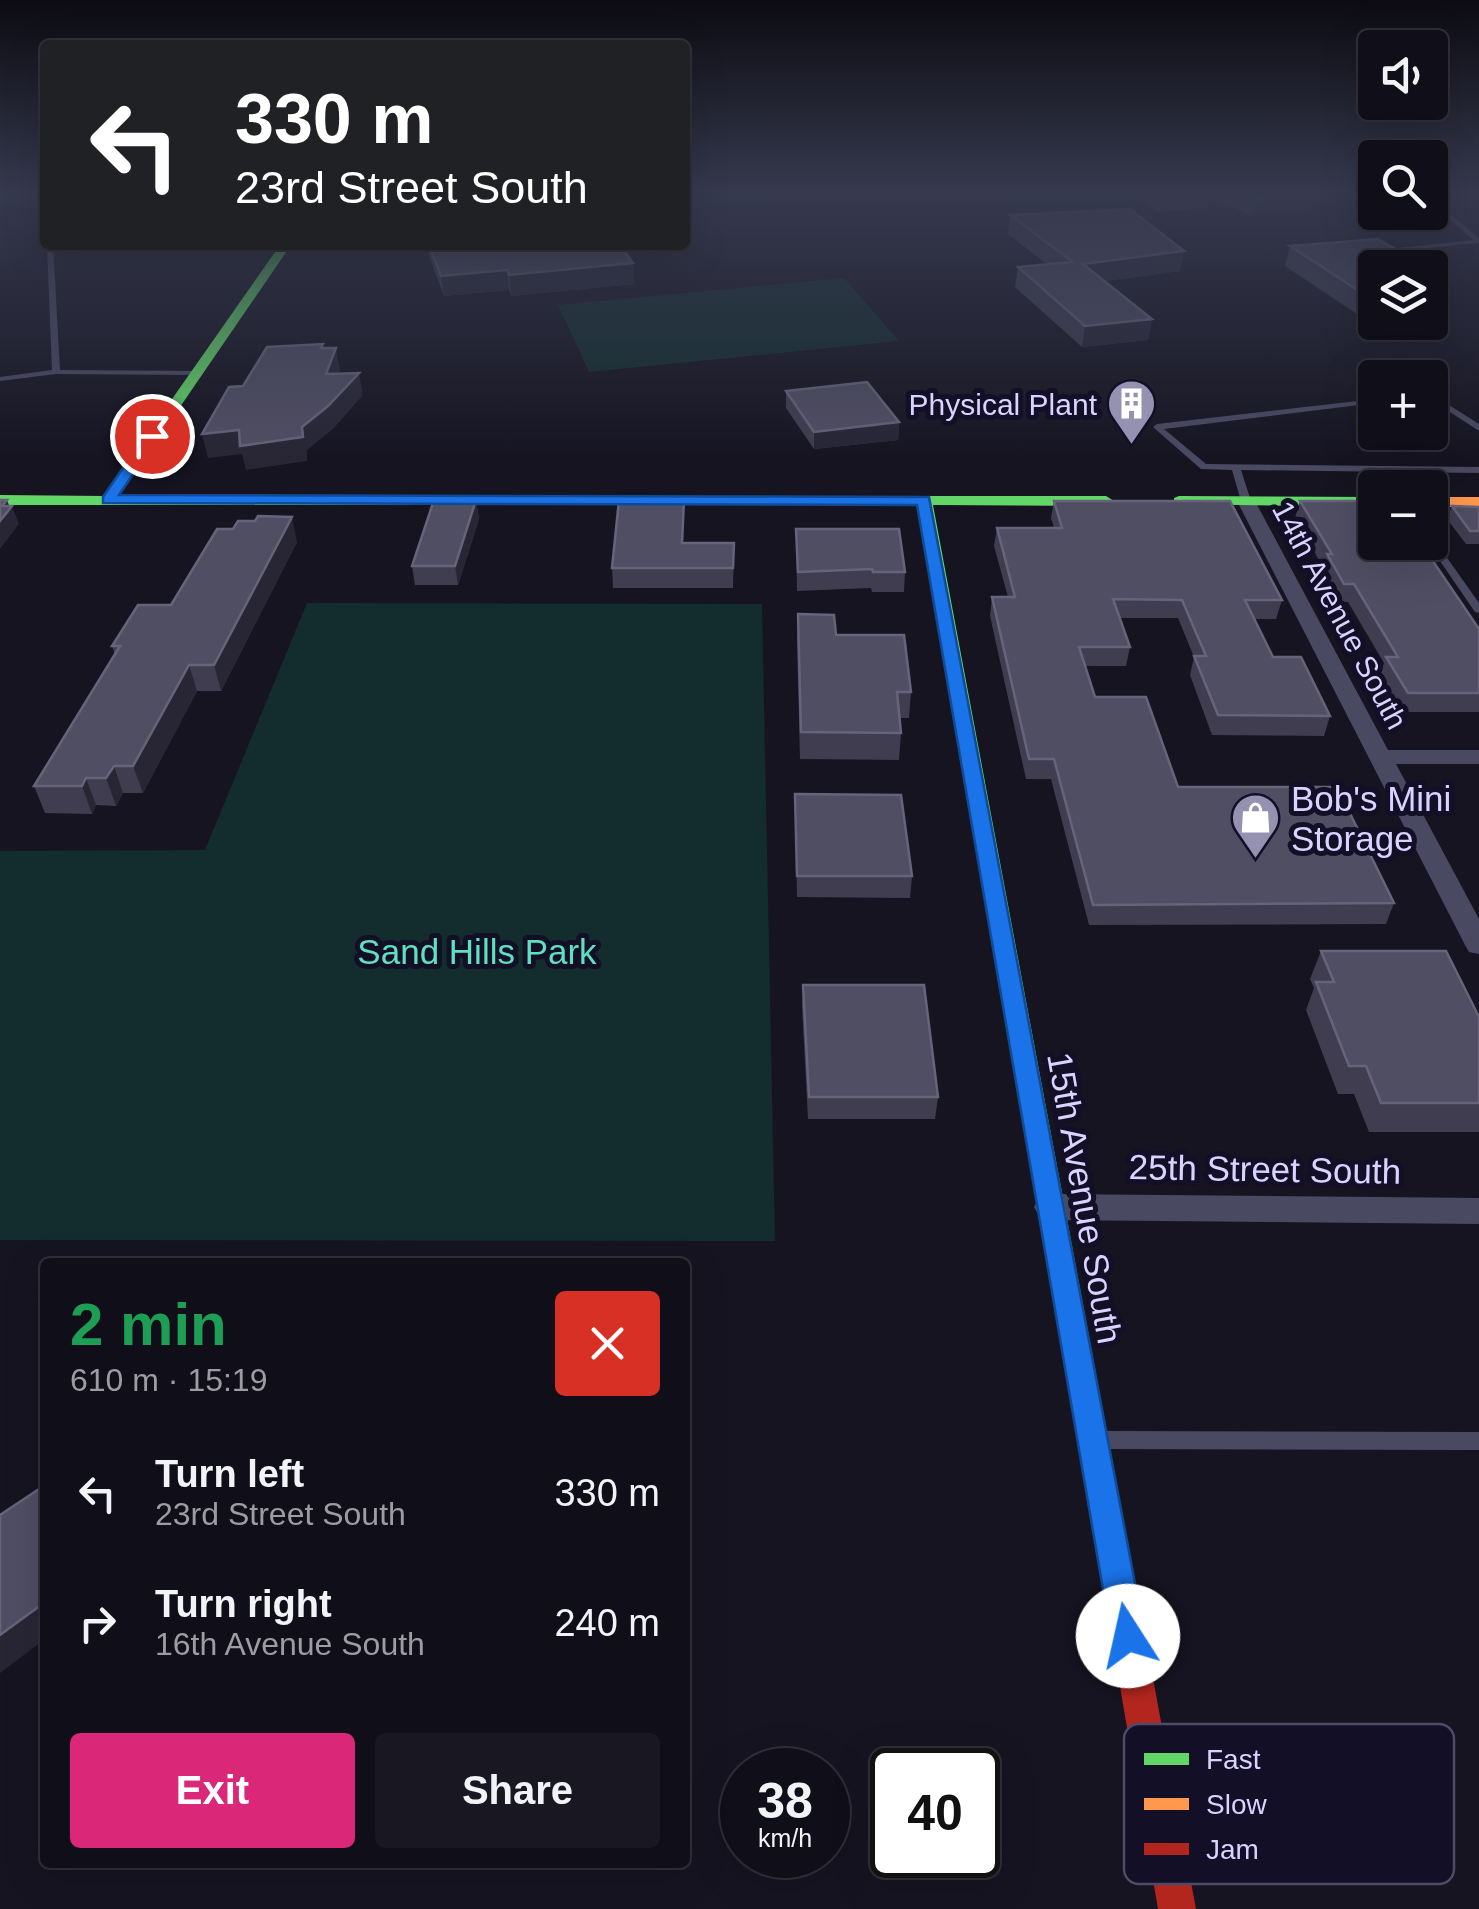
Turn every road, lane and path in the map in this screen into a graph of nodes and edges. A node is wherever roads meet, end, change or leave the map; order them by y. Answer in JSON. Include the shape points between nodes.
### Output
{"nodes":[{"id":1,"x":52,"y":282,"type":"edge"},
{"id":2,"x":260,"y":282,"type":"edge"},
{"id":3,"x":56,"y":372,"type":"junction"},
{"id":4,"x":197,"y":373,"type":"junction"},
{"id":5,"x":0,"y":379,"type":"edge"},
{"id":6,"x":1358,"y":403,"type":"edge"},
{"id":7,"x":1448,"y":407,"type":"edge"},
{"id":8,"x":1479,"y":428,"type":"edge"},
{"id":9,"x":1236,"y":468,"type":"junction"},
{"id":10,"x":1479,"y":470,"type":"edge"},
{"id":11,"x":0,"y":500,"type":"edge"},
{"id":12,"x":108,"y":500,"type":"junction"},
{"id":13,"x":924,"y":500,"type":"junction"},
{"id":14,"x":1246,"y":501,"type":"junction"},
{"id":15,"x":1358,"y":502,"type":"edge"},
{"id":16,"x":1448,"y":502,"type":"edge"},
{"id":17,"x":1479,"y":502,"type":"edge"},
{"id":18,"x":1444,"y":560,"type":"edge"},
{"id":19,"x":1479,"y":610,"type":"edge"},
{"id":20,"x":1381,"y":757,"type":"junction"},
{"id":21,"x":1479,"y":757,"type":"edge"},
{"id":22,"x":1479,"y":945,"type":"edge"},
{"id":23,"x":1050,"y":1207,"type":"junction"},
{"id":24,"x":1479,"y":1210,"type":"edge"},
{"id":25,"x":1092,"y":1440,"type":"junction"},
{"id":26,"x":1479,"y":1440,"type":"edge"},
{"id":27,"x":1143,"y":1724,"type":"edge"},
{"id":28,"x":1172,"y":1884,"type":"edge"},
{"id":29,"x":1177,"y":1909,"type":"edge"}],
"edges":[{"from":1,"to":3,"type":"lane"},
{"from":2,"to":4,"type":"street"},
{"from":3,"to":4,"type":"lane"},
{"from":3,"to":5,"type":"lane"},
{"from":4,"to":12,"type":"street"},
{"from":6,"to":9,"type":"lane","via":[[1157,427],[1204,467]]},
{"from":7,"to":8,"type":"lane"},
{"from":9,"to":10,"type":"lane"},
{"from":9,"to":14,"type":"lane"},
{"from":11,"to":12,"type":"street"},
{"from":12,"to":13,"type":"street"},
{"from":13,"to":14,"type":"street"},
{"from":13,"to":23,"type":"street","name":"15th Avenue South"},
{"from":14,"to":15,"type":"street"},
{"from":14,"to":20,"type":"street","name":"14th Avenue South"},
{"from":16,"to":17,"type":"street"},
{"from":18,"to":19,"type":"lane"},
{"from":20,"to":21,"type":"street"},
{"from":20,"to":22,"type":"street","name":"14th Avenue South"},
{"from":23,"to":24,"type":"street","name":"25th Street South"},
{"from":23,"to":25,"type":"street","name":"15th Avenue South"},
{"from":25,"to":26,"type":"lane"},
{"from":25,"to":27,"type":"street","name":"15th Avenue South"},
{"from":28,"to":29,"type":"street","name":"15th Avenue South"}]}
